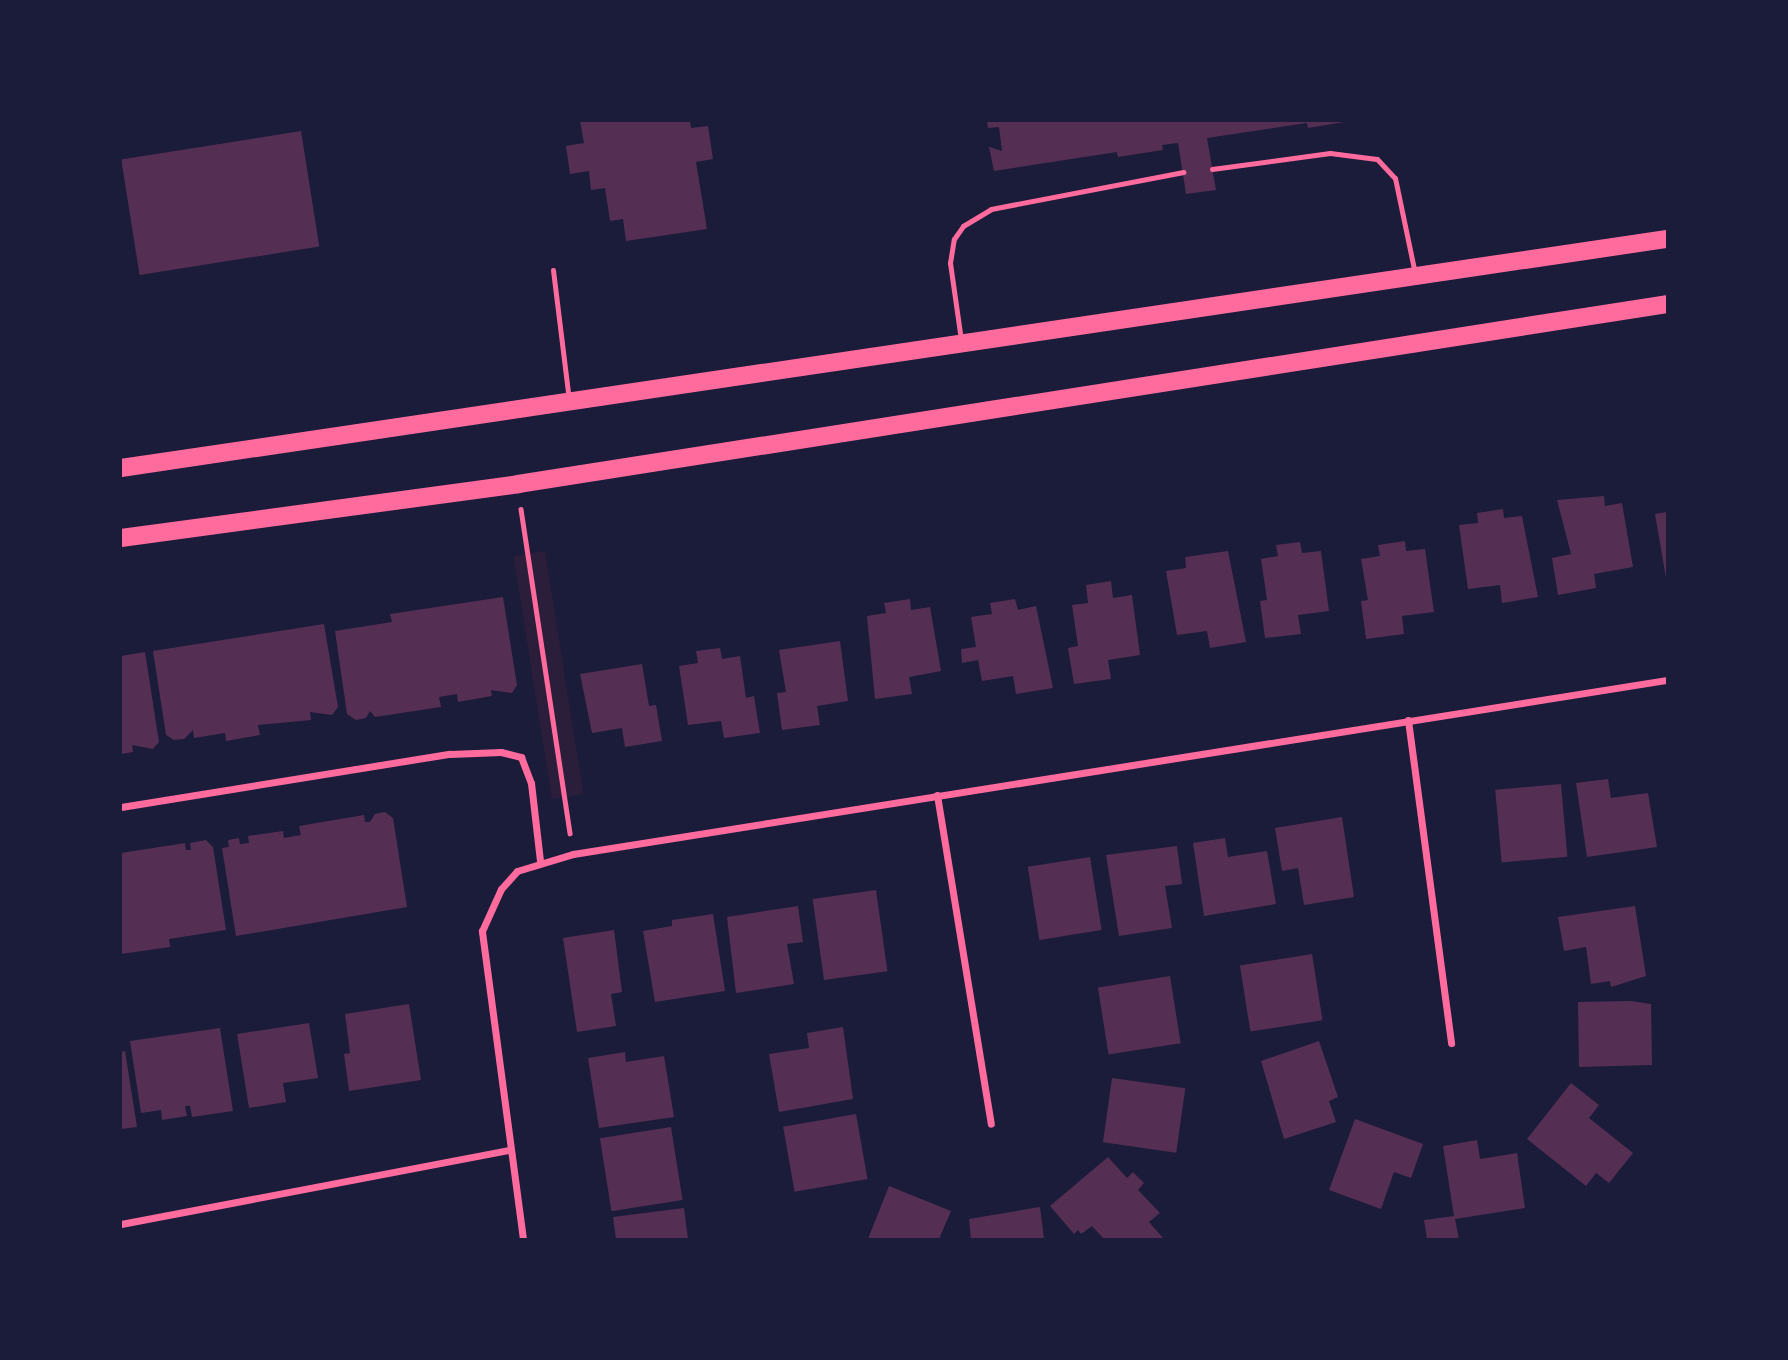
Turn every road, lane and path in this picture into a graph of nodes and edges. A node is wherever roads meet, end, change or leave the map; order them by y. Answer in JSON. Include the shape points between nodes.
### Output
{"nodes":[{"id":1,"x":1212,"y":169,"type":"dead end"},
{"id":2,"x":1183,"y":172,"type":"dead end"},
{"id":3,"x":1667,"y":239,"type":"edge"},
{"id":4,"x":553,"y":270,"type":"dead end"},
{"id":5,"x":1416,"y":277,"type":"junction"},
{"id":6,"x":1667,"y":304,"type":"edge"},
{"id":7,"x":962,"y":344,"type":"junction"},
{"id":8,"x":569,"y":403,"type":"junction"},
{"id":9,"x":121,"y":468,"type":"edge"},
{"id":10,"x":518,"y":484,"type":"junction"},
{"id":11,"x":121,"y":538,"type":"edge"},
{"id":12,"x":1667,"y":680,"type":"edge"},
{"id":13,"x":1408,"y":720,"type":"junction"},
{"id":14,"x":937,"y":795,"type":"junction"},
{"id":15,"x":121,"y":807,"type":"edge"},
{"id":16,"x":573,"y":854,"type":"junction"},
{"id":17,"x":540,"y":861,"type":"junction"},
{"id":18,"x":1451,"y":1043,"type":"dead end"},
{"id":19,"x":991,"y":1124,"type":"dead end"},
{"id":20,"x":508,"y":1150,"type":"junction"},
{"id":21,"x":121,"y":1224,"type":"edge"},
{"id":22,"x":523,"y":1239,"type":"edge"}],
"edges":[{"from":1,"to":5,"type":"lane","via":[[1330,153],[1377,159],[1395,178]]},
{"from":2,"to":7,"type":"lane","via":[[991,209],[964,226],[954,239],[950,262]]},
{"from":3,"to":5,"type":"main road"},
{"from":4,"to":8,"type":"lane"},
{"from":5,"to":7,"type":"main road"},
{"from":6,"to":10,"type":"main road"},
{"from":7,"to":8,"type":"main road"},
{"from":8,"to":9,"type":"main road"},
{"from":10,"to":11,"type":"main road"},
{"from":10,"to":16,"type":"path"},
{"from":12,"to":13,"type":"street"},
{"from":13,"to":14,"type":"street"},
{"from":13,"to":18,"type":"street"},
{"from":14,"to":16,"type":"street"},
{"from":14,"to":19,"type":"street"},
{"from":15,"to":17,"type":"street","via":[[450,754],[501,752],[521,757],[531,783]]},
{"from":16,"to":17,"type":"street"},
{"from":17,"to":20,"type":"street","via":[[517,871],[501,888],[482,931]]},
{"from":20,"to":21,"type":"street"},
{"from":20,"to":22,"type":"street"}]}
